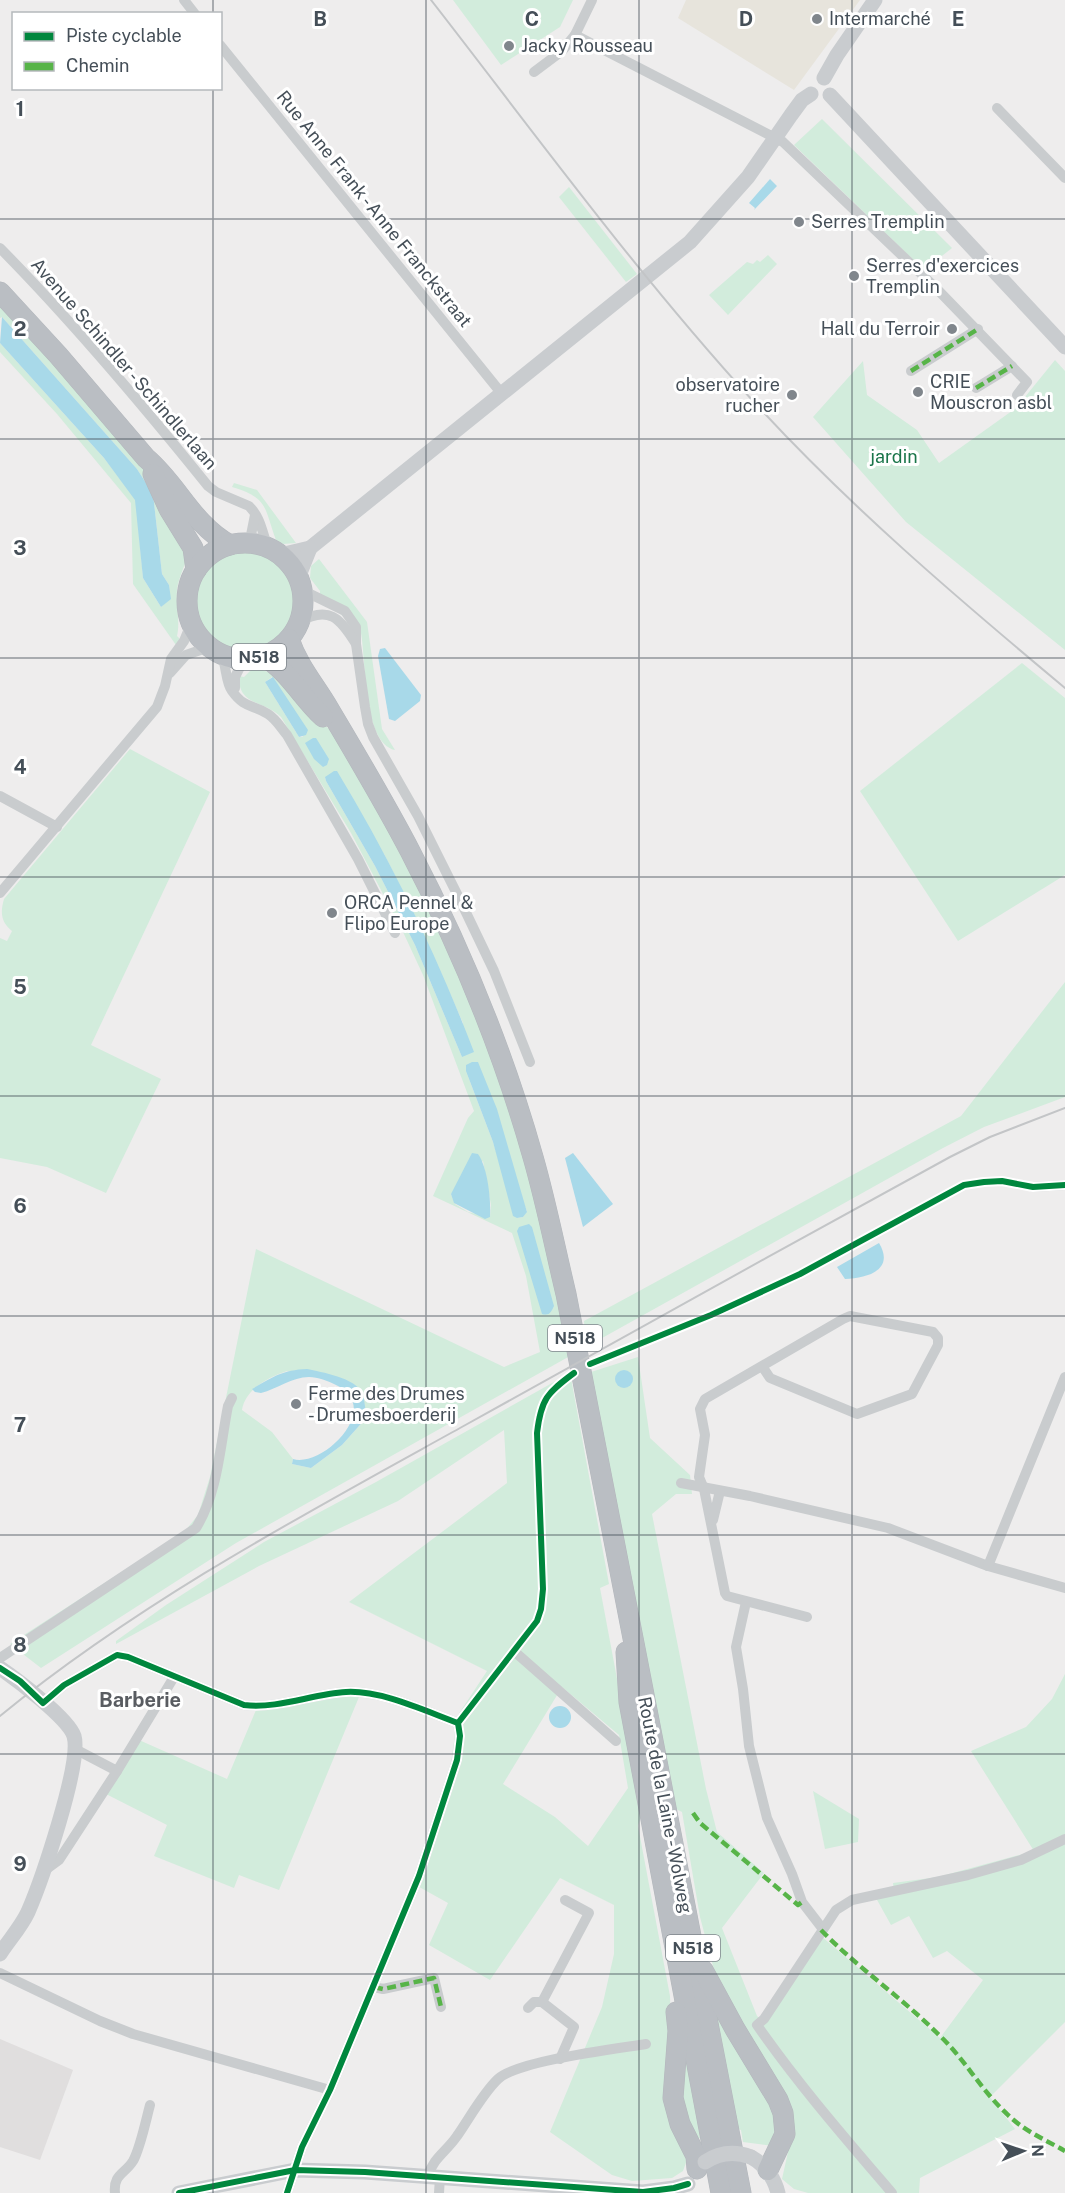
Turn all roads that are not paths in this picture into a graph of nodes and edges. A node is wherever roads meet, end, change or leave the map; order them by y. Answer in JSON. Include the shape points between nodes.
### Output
{"nodes":[{"id":1,"x":184,"y":0,"type":"edge"},
{"id":2,"x":592,"y":0,"type":"edge"},
{"id":3,"x":875,"y":0,"type":"edge"},
{"id":4,"x":193,"y":12,"type":"edge"},
{"id":5,"x":575,"y":35,"type":"junction"},
{"id":6,"x":222,"y":47,"type":"edge"},
{"id":7,"x":534,"y":72,"type":"dead end"},
{"id":8,"x":824,"y":78,"type":"junction"},
{"id":9,"x":811,"y":94,"type":"junction"},
{"id":10,"x":830,"y":95,"type":"junction"},
{"id":11,"x":997,"y":108,"type":"dead end"},
{"id":12,"x":774,"y":138,"type":"junction"},
{"id":13,"x":1064,"y":174,"type":"edge"},
{"id":14,"x":0,"y":248,"type":"edge"},
{"id":15,"x":0,"y":292,"type":"edge"},
{"id":16,"x":978,"y":329,"type":"junction"},
{"id":17,"x":1063,"y":342,"type":"edge"},
{"id":18,"x":1012,"y":366,"type":"junction"},
{"id":19,"x":911,"y":371,"type":"dead end"},
{"id":20,"x":976,"y":388,"type":"dead end"},
{"id":21,"x":502,"y":394,"type":"junction"},
{"id":22,"x":1017,"y":395,"type":"dead end"},
{"id":23,"x":146,"y":458,"type":"junction"},
{"id":24,"x":255,"y":515,"type":"junction"},
{"id":25,"x":238,"y":544,"type":"junction"},
{"id":26,"x":310,"y":548,"type":"junction"},
{"id":27,"x":274,"y":551,"type":"junction"},
{"id":28,"x":196,"y":570,"type":"junction"},
{"id":29,"x":300,"y":584,"type":"junction"},
{"id":30,"x":299,"y":622,"type":"junction"},
{"id":31,"x":191,"y":624,"type":"junction"},
{"id":32,"x":289,"y":639,"type":"junction"},
{"id":33,"x":356,"y":644,"type":"junction"},
{"id":34,"x":215,"y":651,"type":"junction"},
{"id":35,"x":254,"y":657,"type":"junction"},
{"id":36,"x":168,"y":675,"type":"junction"},
{"id":37,"x":236,"y":695,"type":"junction"},
{"id":38,"x":346,"y":738,"type":"junction"},
{"id":39,"x":0,"y":796,"type":"edge"},
{"id":40,"x":57,"y":827,"type":"junction"},
{"id":41,"x":0,"y":893,"type":"edge"},
{"id":42,"x":395,"y":933,"type":"dead end"},
{"id":43,"x":530,"y":1062,"type":"dead end"},
{"id":44,"x":1065,"y":1185,"type":"edge"},
{"id":45,"x":1033,"y":1187,"type":"dead end"},
{"id":46,"x":762,"y":1365,"type":"junction"},
{"id":47,"x":1065,"y":1377,"type":"edge"},
{"id":48,"x":232,"y":1398,"type":"dead end"},
{"id":49,"x":681,"y":1483,"type":"dead end"},
{"id":50,"x":704,"y":1489,"type":"junction"},
{"id":51,"x":720,"y":1491,"type":"junction"},
{"id":52,"x":712,"y":1523,"type":"junction"},
{"id":53,"x":988,"y":1566,"type":"junction"},
{"id":54,"x":1065,"y":1588,"type":"edge"},
{"id":55,"x":746,"y":1602,"type":"junction"},
{"id":56,"x":807,"y":1617,"type":"dead end"},
{"id":57,"x":537,"y":1621,"type":"dead end"},
{"id":58,"x":515,"y":1652,"type":"junction"},
{"id":59,"x":0,"y":1658,"type":"edge"},
{"id":60,"x":0,"y":1668,"type":"edge"},
{"id":61,"x":174,"y":1677,"type":"junction"},
{"id":62,"x":43,"y":1703,"type":"junction"},
{"id":63,"x":458,"y":1723,"type":"junction"},
{"id":64,"x":616,"y":1741,"type":"dead end"},
{"id":65,"x":75,"y":1749,"type":"junction"},
{"id":66,"x":117,"y":1771,"type":"junction"},
{"id":67,"x":1065,"y":1839,"type":"edge"},
{"id":68,"x":44,"y":1871,"type":"junction"},
{"id":69,"x":565,"y":1900,"type":"dead end"},
{"id":70,"x":822,"y":1928,"type":"junction"},
{"id":71,"x":0,"y":1954,"type":"edge"},
{"id":72,"x":686,"y":1960,"type":"junction"},
{"id":73,"x":0,"y":1973,"type":"edge"},
{"id":74,"x":374,"y":1987,"type":"junction"},
{"id":75,"x":542,"y":2002,"type":"junction"},
{"id":76,"x":441,"y":2007,"type":"dead end"},
{"id":77,"x":528,"y":2008,"type":"dead end"},
{"id":78,"x":646,"y":2044,"type":"dead end"},
{"id":79,"x":560,"y":2059,"type":"junction"},
{"id":80,"x":330,"y":2090,"type":"junction"},
{"id":81,"x":150,"y":2105,"type":"dead end"},
{"id":82,"x":295,"y":2170,"type":"junction"},
{"id":83,"x":768,"y":2170,"type":"junction"},
{"id":84,"x":694,"y":2177,"type":"edge"},
{"id":85,"x":435,"y":2182,"type":"edge"},
{"id":86,"x":503,"y":2188,"type":"edge"},
{"id":87,"x":644,"y":2192,"type":"edge"},
{"id":88,"x":780,"y":2192,"type":"edge"},
{"id":89,"x":115,"y":2193,"type":"edge"},
{"id":90,"x":179,"y":2193,"type":"edge"},
{"id":91,"x":287,"y":2193,"type":"edge"},
{"id":92,"x":721,"y":2193,"type":"edge"},
{"id":93,"x":741,"y":2193,"type":"edge"},
{"id":94,"x":892,"y":2193,"type":"edge"}],
"edges":[{"from":1,"to":4,"type":"street"},
{"from":2,"to":5,"type":"street"},
{"from":3,"to":8,"type":"main road"},
{"from":5,"to":7,"type":"street","via":[[562,51]]},
{"from":5,"to":12,"type":"street"},
{"from":6,"to":21,"type":"street","name":"Rue Anne Frank - Anne Franckstraat"},
{"from":8,"to":9,"type":"main road","via":[[812,81]]},
{"from":8,"to":10,"type":"main road","via":[[831,85]]},
{"from":9,"to":10,"type":"main road","via":[[820,99]]},
{"from":9,"to":12,"type":"main road","via":[[802,100]]},
{"from":10,"to":17,"type":"main road"},
{"from":11,"to":13,"type":"street"},
{"from":12,"to":16,"type":"street","via":[[783,142]]},
{"from":12,"to":21,"type":"main road","via":[[748,177],[690,242]]},
{"from":14,"to":24,"type":"street","name":"Avenue Schindler - Schindlerlaan","via":[[102,359],[208,486],[249,506]]},
{"from":15,"to":23,"type":"highway"},
{"from":16,"to":18,"type":"street"},
{"from":16,"to":19,"type":"street"},
{"from":18,"to":20,"type":"street"},
{"from":18,"to":22,"type":"street","via":[[1028,382]]},
{"from":21,"to":26,"type":"main road"},
{"from":23,"to":25,"type":"highway","via":[[159,468],[212,535]]},
{"from":23,"to":28,"type":"highway","via":[[169,509],[194,548]]},
{"from":24,"to":25,"type":"street","via":[[251,535]]},
{"from":24,"to":27,"type":"street"},
{"from":25,"to":27,"type":"highway"},
{"from":25,"to":28,"type":"highway","via":[[214,552]]},
{"from":26,"to":27,"type":"main road"},
{"from":26,"to":29,"type":"main road"},
{"from":27,"to":29,"type":"highway","via":[[290,566]]},
{"from":28,"to":31,"type":"highway","via":[[188,592]]},
{"from":29,"to":30,"type":"highway","number":"N518"},
{"from":29,"to":33,"type":"street","via":[[345,611],[356,627]]},
{"from":30,"to":32,"type":"highway","number":"N518"},
{"from":30,"to":33,"type":"street","via":[[328,614],[343,624]]},
{"from":31,"to":34,"type":"highway","number":"N518"},
{"from":31,"to":36,"type":"street","via":[[171,659]]},
{"from":32,"to":35,"type":"highway","number":"N518","via":[[278,649]]},
{"from":32,"to":38,"type":"highway","number":"N518","via":[[294,656]]},
{"from":33,"to":43,"type":"street","via":[[370,731],[460,900],[494,971]]},
{"from":34,"to":35,"type":"highway","number":"N518"},
{"from":34,"to":36,"type":"street","via":[[186,655]]},
{"from":34,"to":37,"type":"street","via":[[225,663],[230,689]]},
{"from":35,"to":37,"type":"street","via":[[235,677]]},
{"from":35,"to":38,"type":"highway","number":"N518","via":[[278,665],[319,714]]},
{"from":36,"to":40,"type":"street","via":[[157,707]]},
{"from":37,"to":42,"type":"street","via":[[251,708],[267,713],[287,735]]},
{"from":38,"to":72,"type":"highway","name":"Route de la Laine - Wolweg","number":"N518","via":[[438,906],[483,1009],[533,1158],[566,1294],[624,1593],[629,1702]]},
{"from":39,"to":40,"type":"street"},
{"from":40,"to":41,"type":"street"},
{"from":44,"to":45,"type":"street"},
{"from":46,"to":46,"type":"street","via":[[770,1378],[857,1414],[912,1394],[938,1338],[933,1332],[850,1316]]},
{"from":46,"to":50,"type":"street","via":[[701,1403],[705,1435],[699,1477]]},
{"from":47,"to":53,"type":"street"},
{"from":48,"to":59,"type":"street","via":[[211,1494],[196,1528]]},
{"from":49,"to":50,"type":"street"},
{"from":50,"to":51,"type":"street"},
{"from":50,"to":52,"type":"street"},
{"from":51,"to":52,"type":"street"},
{"from":51,"to":53,"type":"street","via":[[888,1528]]},
{"from":52,"to":55,"type":"street","via":[[725,1593]]},
{"from":53,"to":54,"type":"street"},
{"from":55,"to":56,"type":"street"},
{"from":55,"to":70,"type":"street","via":[[735,1647],[749,1746],[767,1818],[802,1902]]},
{"from":57,"to":58,"type":"street"},
{"from":58,"to":63,"type":"street"},
{"from":58,"to":64,"type":"street"},
{"from":60,"to":62,"type":"main road"},
{"from":61,"to":62,"type":"street","via":[[117,1655],[64,1685]]},
{"from":61,"to":63,"type":"street","via":[[244,1705],[266,1706],[347,1692],[408,1705]]},
{"from":61,"to":66,"type":"street"},
{"from":62,"to":65,"type":"main road","via":[[67,1724],[74,1735]]},
{"from":63,"to":74,"type":"street","via":[[457,1760],[419,1876]]},
{"from":65,"to":66,"type":"street"},
{"from":65,"to":68,"type":"main road"},
{"from":66,"to":68,"type":"street","via":[[59,1860]]},
{"from":67,"to":70,"type":"street","via":[[1021,1860],[852,1900],[836,1910]]},
{"from":68,"to":71,"type":"main road","via":[[27,1913]]},
{"from":69,"to":75,"type":"street","via":[[589,1913]]},
{"from":70,"to":94,"type":"street","via":[[757,2025],[838,2131]]},
{"from":72,"to":83,"type":"highway","via":[[735,2029],[783,2113],[785,2134]]},
{"from":72,"to":84,"type":"highway","via":[[675,1987],[678,2031],[672,2098],[696,2156]]},
{"from":72,"to":92,"type":"highway","name":"Route de la Laine - Wolweg","number":"N518"},
{"from":72,"to":93,"type":"highway","name":"Route de la Laine - Wolweg","number":"N518"},
{"from":73,"to":80,"type":"street","via":[[133,2034]]},
{"from":74,"to":76,"type":"street","via":[[383,1989],[434,1978]]},
{"from":74,"to":80,"type":"street"},
{"from":75,"to":77,"type":"street","via":[[534,2002]]},
{"from":75,"to":79,"type":"street","via":[[574,2027]]},
{"from":78,"to":79,"type":"street"},
{"from":79,"to":85,"type":"street","via":[[510,2071],[498,2079],[434,2161]]},
{"from":80,"to":82,"type":"street"},
{"from":81,"to":89,"type":"street","via":[[133,2162],[121,2172],[114,2185]]},
{"from":82,"to":85,"type":"main road","via":[[345,2170]]},
{"from":82,"to":90,"type":"main road"},
{"from":82,"to":91,"type":"street"},
{"from":83,"to":84,"type":"main road","bridge":true,"via":[[751,2157],[729,2153],[717,2156]]},
{"from":83,"to":88,"type":"main road"},
{"from":84,"to":87,"type":"main road","via":[[674,2188]]},
{"from":85,"to":86,"type":"main road"},
{"from":86,"to":87,"type":"main road"}]}
